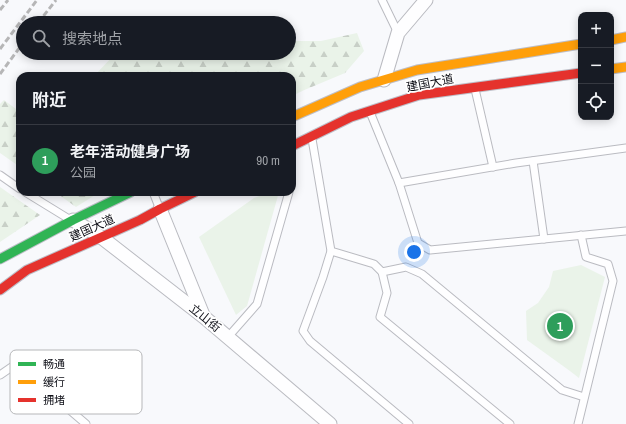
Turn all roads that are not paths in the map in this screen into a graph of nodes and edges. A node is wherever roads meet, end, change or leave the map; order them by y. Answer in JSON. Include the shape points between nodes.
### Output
{"nodes":[{"id":1,"x":382,"y":0,"type":"edge"},
{"id":2,"x":426,"y":0,"type":"edge"},
{"id":3,"x":398,"y":33,"type":"junction"},
{"id":4,"x":626,"y":37,"type":"edge"},
{"id":5,"x":614,"y":39,"type":"edge"},
{"id":6,"x":578,"y":44,"type":"edge"},
{"id":7,"x":626,"y":67,"type":"edge"},
{"id":8,"x":614,"y":69,"type":"edge"},
{"id":9,"x":578,"y":73,"type":"edge"},
{"id":10,"x":384,"y":80,"type":"junction"},
{"id":11,"x":474,"y":87,"type":"junction"},
{"id":12,"x":370,"y":111,"type":"junction"},
{"id":13,"x":296,"y":115,"type":"edge"},
{"id":14,"x":312,"y":136,"type":"junction"},
{"id":15,"x":296,"y":146,"type":"edge"},
{"id":16,"x":626,"y":148,"type":"edge"},
{"id":17,"x":533,"y":161,"type":"junction"},
{"id":18,"x":493,"y":167,"type":"junction"},
{"id":19,"x":0,"y":175,"type":"edge"},
{"id":20,"x":399,"y":183,"type":"junction"},
{"id":21,"x":16,"y":186,"type":"edge"},
{"id":22,"x":32,"y":196,"type":"edge"},
{"id":23,"x":123,"y":196,"type":"edge"},
{"id":24,"x":155,"y":196,"type":"edge"},
{"id":25,"x":188,"y":196,"type":"edge"},
{"id":26,"x":288,"y":196,"type":"edge"},
{"id":27,"x":160,"y":209,"type":"junction"},
{"id":28,"x":73,"y":220,"type":"junction"},
{"id":29,"x":626,"y":231,"type":"edge"},
{"id":30,"x":582,"y":235,"type":"junction"},
{"id":31,"x":101,"y":237,"type":"junction"},
{"id":32,"x":544,"y":239,"type":"junction"},
{"id":33,"x":331,"y":251,"type":"junction"},
{"id":34,"x":0,"y":259,"type":"edge"},
{"id":35,"x":382,"y":272,"type":"junction"},
{"id":36,"x":0,"y":290,"type":"edge"},
{"id":37,"x":204,"y":317,"type":"junction"},
{"id":38,"x":228,"y":337,"type":"junction"},
{"id":39,"x":10,"y":368,"type":"edge"},
{"id":40,"x":0,"y":375,"type":"edge"},
{"id":41,"x":584,"y":397,"type":"junction"},
{"id":42,"x":74,"y":414,"type":"edge"},
{"id":43,"x":86,"y":424,"type":"edge"},
{"id":44,"x":330,"y":424,"type":"edge"},
{"id":45,"x":409,"y":424,"type":"edge"},
{"id":46,"x":510,"y":424,"type":"edge"},
{"id":47,"x":578,"y":424,"type":"edge"}],
"edges":[{"from":1,"to":3,"type":"lane"},
{"from":2,"to":3,"type":"street"},
{"from":3,"to":10,"type":"street"},
{"from":4,"to":5,"type":"highway"},
{"from":6,"to":10,"type":"highway","name":"建国大道","via":[[417,70]]},
{"from":7,"to":8,"type":"highway"},
{"from":9,"to":11,"type":"highway","name":"建国大道"},
{"from":10,"to":13,"type":"highway","name":"建国大道","via":[[360,87]]},
{"from":11,"to":12,"type":"highway","name":"建国大道","via":[[419,95]]},
{"from":11,"to":18,"type":"lane"},
{"from":12,"to":14,"type":"highway","name":"建国大道","via":[[351,117]]},
{"from":12,"to":20,"type":"lane"},
{"from":14,"to":15,"type":"highway","name":"建国大道"},
{"from":14,"to":33,"type":"lane"},
{"from":16,"to":17,"type":"lane"},
{"from":17,"to":18,"type":"lane"},
{"from":17,"to":32,"type":"lane"},
{"from":18,"to":20,"type":"lane"},
{"from":19,"to":21,"type":"lane"},
{"from":20,"to":32,"type":"lane","via":[[418,243],[430,250]]},
{"from":22,"to":28,"type":"lane"},
{"from":23,"to":28,"type":"highway","name":"建国大道"},
{"from":24,"to":27,"type":"lane"},
{"from":25,"to":27,"type":"highway","name":"建国大道"},
{"from":26,"to":38,"type":"lane","via":[[257,304]]},
{"from":27,"to":31,"type":"highway","name":"建国大道"},
{"from":27,"to":37,"type":"street"},
{"from":28,"to":31,"type":"street","name":"立山街"},
{"from":28,"to":34,"type":"highway","name":"建国大道"},
{"from":29,"to":30,"type":"lane"},
{"from":30,"to":32,"type":"lane"},
{"from":30,"to":41,"type":"lane","via":[[586,256],[608,264],[613,281]]},
{"from":31,"to":36,"type":"highway","name":"建国大道","via":[[27,270]]},
{"from":31,"to":37,"type":"street","name":"立山街"},
{"from":33,"to":35,"type":"lane","via":[[374,264]]},
{"from":33,"to":45,"type":"lane","via":[[303,331],[310,341]]},
{"from":35,"to":41,"type":"lane","via":[[406,267],[422,274],[562,390]]},
{"from":35,"to":46,"type":"lane","via":[[387,293],[380,317]]},
{"from":37,"to":38,"type":"street","name":"立山街"},
{"from":38,"to":44,"type":"street","name":"立山街"},
{"from":39,"to":40,"type":"lane"},
{"from":41,"to":47,"type":"lane"},
{"from":42,"to":43,"type":"lane"}]}
